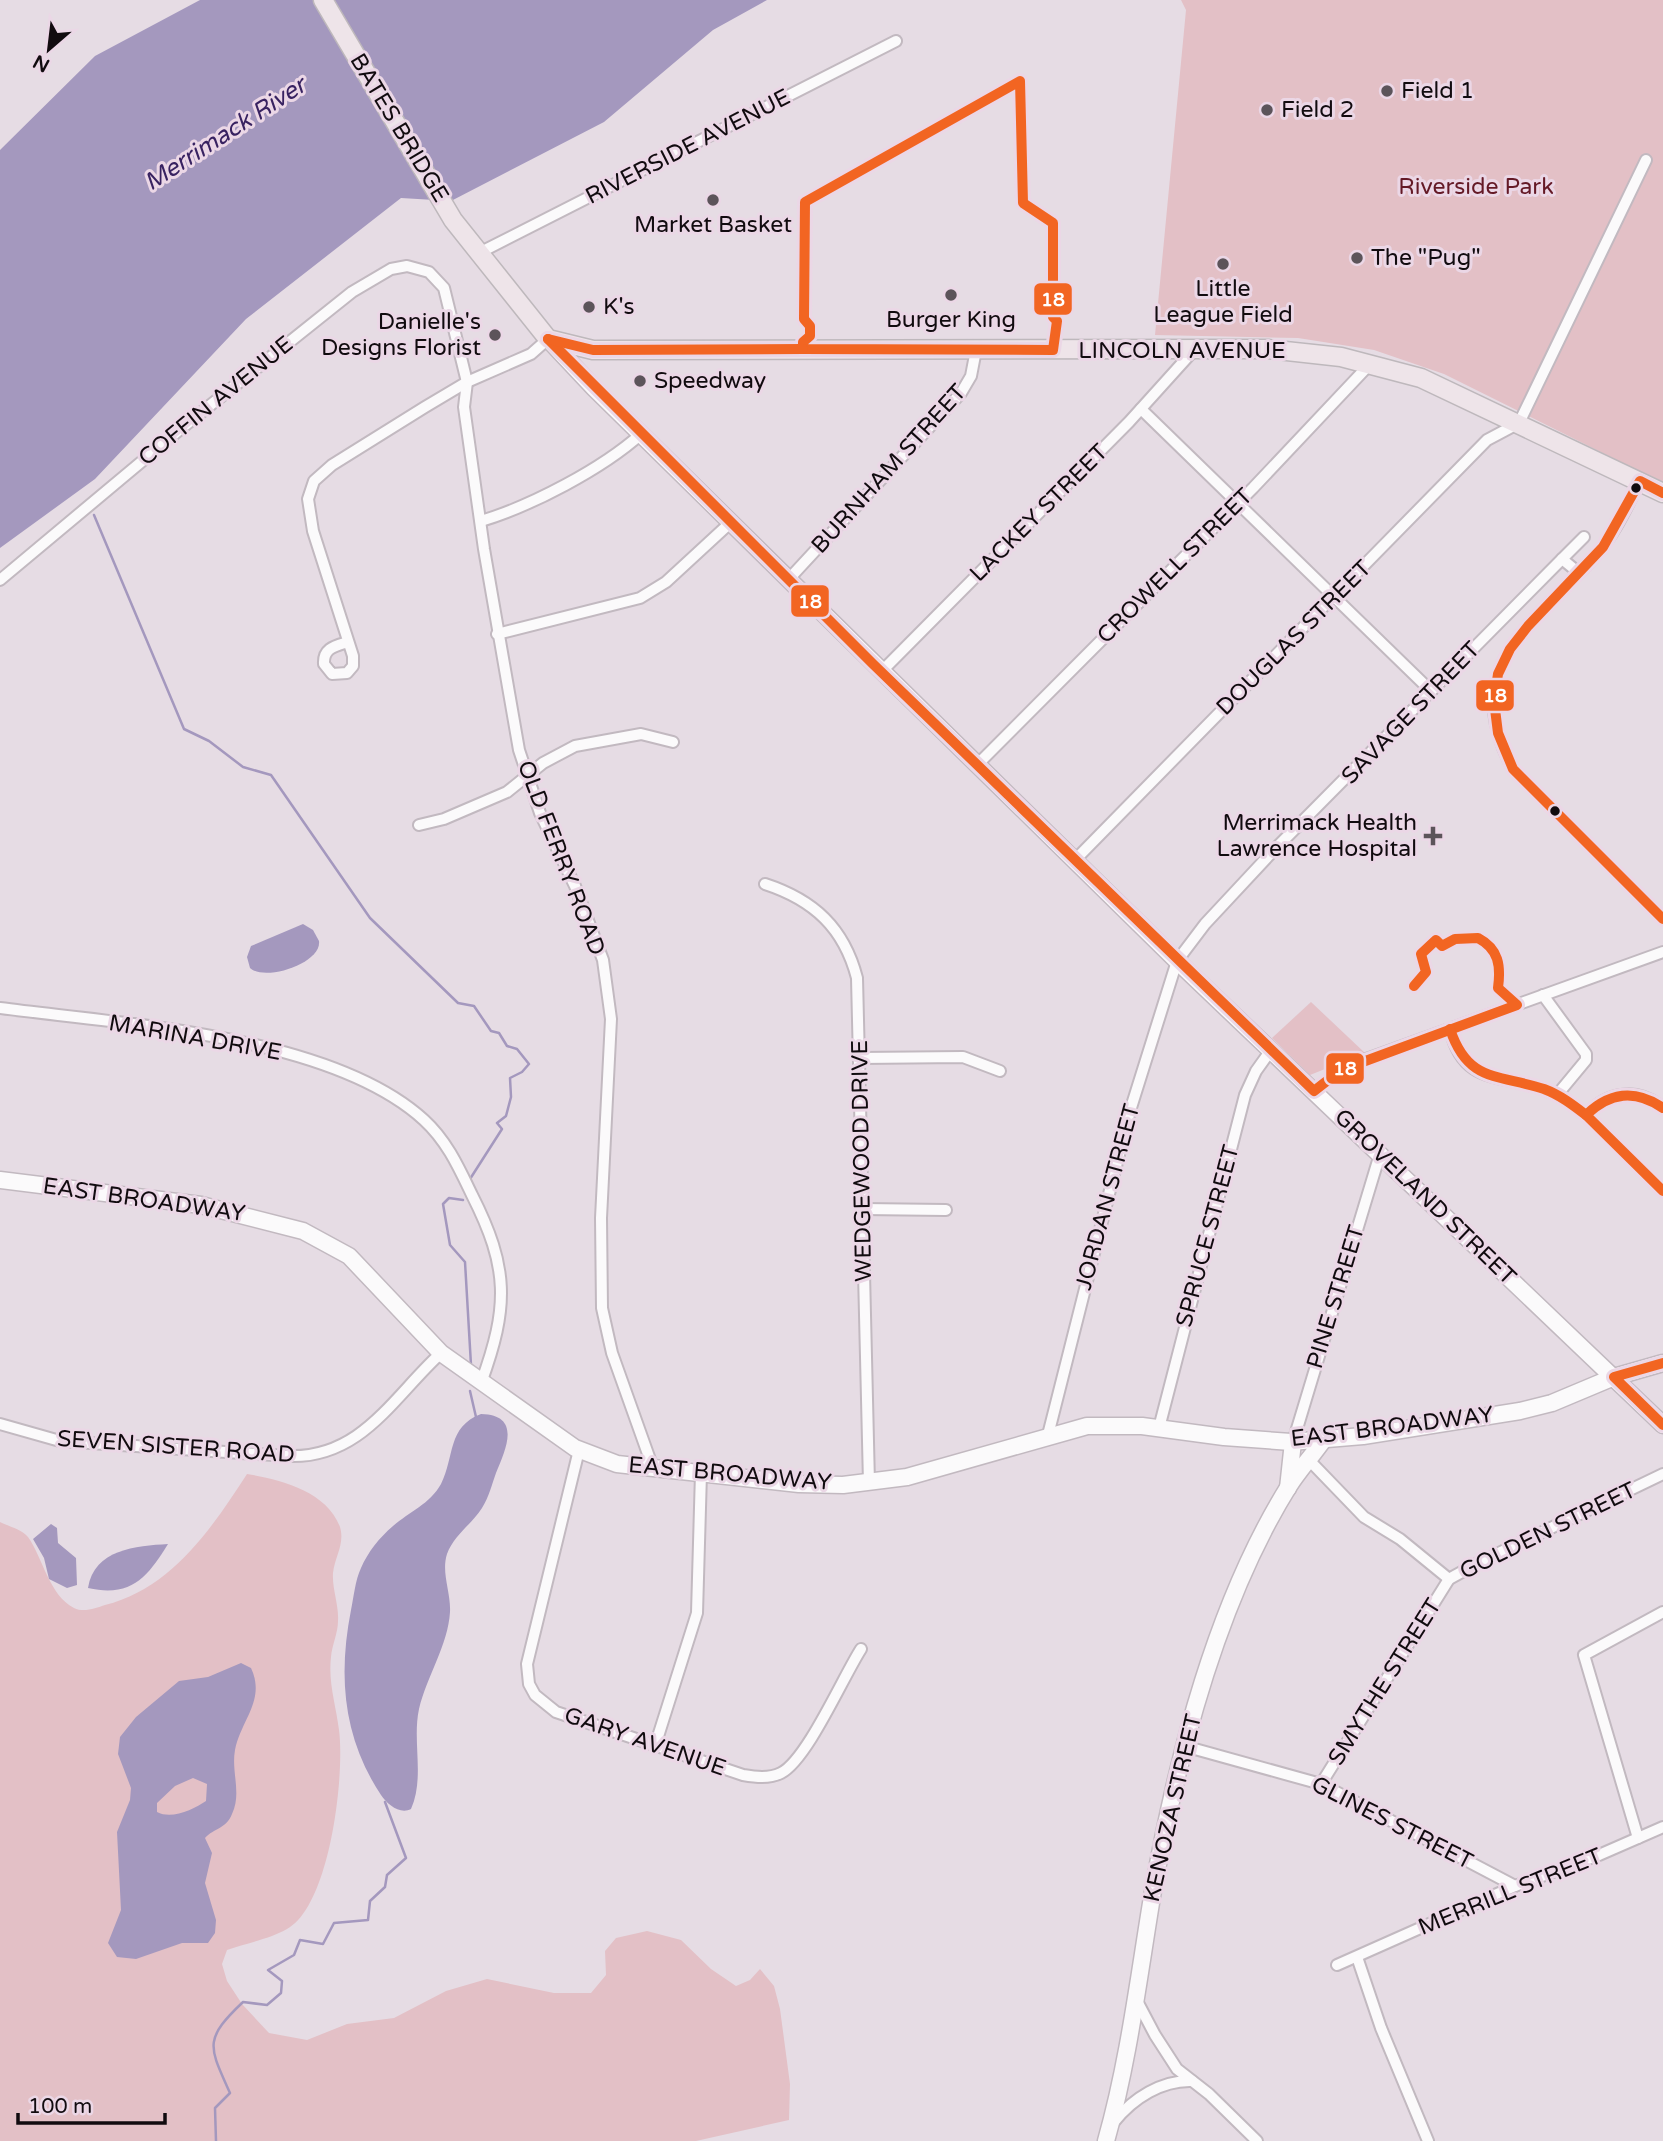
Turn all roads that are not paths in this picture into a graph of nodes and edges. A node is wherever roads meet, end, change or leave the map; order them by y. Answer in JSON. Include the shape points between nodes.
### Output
{"nodes":[{"id":1,"x":323,"y":0,"type":"edge"},
{"id":2,"x":896,"y":41,"type":"dead end"},
{"id":3,"x":1646,"y":160,"type":"dead end"},
{"id":4,"x":479,"y":253,"type":"junction"},
{"id":5,"x":444,"y":288,"type":"joint"},
{"id":6,"x":548,"y":339,"type":"junction"},
{"id":7,"x":976,"y":350,"type":"junction"},
{"id":8,"x":1194,"y":350,"type":"junction"},
{"id":9,"x":1370,"y":364,"type":"junction"},
{"id":10,"x":467,"y":383,"type":"junction"},
{"id":11,"x":1141,"y":408,"type":"junction"},
{"id":12,"x":1519,"y":423,"type":"junction"},
{"id":13,"x":642,"y":434,"type":"junction"},
{"id":14,"x":1640,"y":481,"type":"junction"},
{"id":15,"x":1663,"y":492,"type":"edge"},
{"id":16,"x":1239,"y":503,"type":"junction"},
{"id":17,"x":481,"y":521,"type":"junction"},
{"id":18,"x":730,"y":523,"type":"junction"},
{"id":19,"x":1584,"y":537,"type":"dead end"},
{"id":20,"x":1562,"y":559,"type":"junction"},
{"id":21,"x":1579,"y":573,"type":"junction"},
{"id":22,"x":0,"y":580,"type":"edge"},
{"id":23,"x":788,"y":580,"type":"junction"},
{"id":24,"x":1335,"y":597,"type":"junction"},
{"id":25,"x":497,"y":634,"type":"junction"},
{"id":26,"x":348,"y":642,"type":"dead end"},
{"id":27,"x":881,"y":672,"type":"junction"},
{"id":28,"x":1431,"y":691,"type":"junction"},
{"id":29,"x":673,"y":742,"type":"dead end"},
{"id":30,"x":977,"y":765,"type":"junction"},
{"id":31,"x":528,"y":777,"type":"junction"},
{"id":32,"x":419,"y":825,"type":"dead end"},
{"id":33,"x":1075,"y":860,"type":"junction"},
{"id":34,"x":765,"y":884,"type":"dead end"},
{"id":35,"x":1663,"y":919,"type":"edge"},
{"id":36,"x":1663,"y":952,"type":"edge"},
{"id":37,"x":1177,"y":961,"type":"junction"},
{"id":38,"x":1544,"y":995,"type":"junction"},
{"id":39,"x":0,"y":1008,"type":"edge"},
{"id":40,"x":1450,"y":1029,"type":"junction"},
{"id":41,"x":1271,"y":1051,"type":"junction"},
{"id":42,"x":860,"y":1058,"type":"junction"},
{"id":43,"x":1000,"y":1071,"type":"dead end"},
{"id":44,"x":1314,"y":1091,"type":"junction"},
{"id":45,"x":1557,"y":1095,"type":"junction"},
{"id":46,"x":1663,"y":1108,"type":"edge"},
{"id":47,"x":1586,"y":1115,"type":"junction"},
{"id":48,"x":1380,"y":1154,"type":"junction"},
{"id":49,"x":0,"y":1180,"type":"edge"},
{"id":50,"x":1663,"y":1191,"type":"edge"},
{"id":51,"x":863,"y":1209,"type":"junction"},
{"id":52,"x":946,"y":1210,"type":"dead end"},
{"id":53,"x":441,"y":1353,"type":"junction"},
{"id":54,"x":1663,"y":1363,"type":"edge"},
{"id":55,"x":1614,"y":1377,"type":"junction"},
{"id":56,"x":481,"y":1382,"type":"junction"},
{"id":57,"x":0,"y":1424,"type":"edge"},
{"id":58,"x":1663,"y":1425,"type":"edge"},
{"id":59,"x":1159,"y":1428,"type":"junction"},
{"id":60,"x":1048,"y":1435,"type":"junction"},
{"id":61,"x":1324,"y":1439,"type":"junction"},
{"id":62,"x":1293,"y":1441,"type":"junction"},
{"id":63,"x":579,"y":1450,"type":"junction"},
{"id":64,"x":1310,"y":1460,"type":"junction"},
{"id":65,"x":653,"y":1468,"type":"junction"},
{"id":66,"x":701,"y":1473,"type":"junction"},
{"id":67,"x":1663,"y":1474,"type":"edge"},
{"id":68,"x":869,"y":1483,"type":"junction"},
{"id":69,"x":1287,"y":1490,"type":"junction"},
{"id":70,"x":1449,"y":1580,"type":"junction"},
{"id":71,"x":1663,"y":1612,"type":"edge"},
{"id":72,"x":861,"y":1649,"type":"dead end"},
{"id":73,"x":655,"y":1746,"type":"junction"},
{"id":74,"x":1184,"y":1746,"type":"junction"},
{"id":75,"x":1321,"y":1784,"type":"junction"},
{"id":76,"x":1663,"y":1827,"type":"edge"},
{"id":77,"x":1639,"y":1838,"type":"junction"},
{"id":78,"x":1515,"y":1886,"type":"junction"},
{"id":79,"x":1357,"y":1956,"type":"junction"},
{"id":80,"x":1337,"y":1965,"type":"dead end"},
{"id":81,"x":1136,"y":1996,"type":"junction"},
{"id":82,"x":1192,"y":2081,"type":"junction"},
{"id":83,"x":1108,"y":2134,"type":"edge"},
{"id":84,"x":1257,"y":2141,"type":"edge"},
{"id":85,"x":1429,"y":2141,"type":"edge"}],
"edges":[{"from":1,"to":4,"type":"main road","name":"BATES BRIDGE","via":[[453,220]]},
{"from":2,"to":4,"type":"street","name":"RIVERSIDE AVENUE"},
{"from":3,"to":12,"type":"street"},
{"from":4,"to":6,"type":"main road","name":"GROVELAND STREET"},
{"from":5,"to":10,"type":"street","name":"OLD FERRY ROAD"},
{"from":5,"to":22,"type":"street","name":"COFFIN AVENUE","via":[[429,272],[407,267],[391,269],[352,292]]},
{"from":6,"to":7,"type":"main road","name":"LINCOLN AVENUE","via":[[593,350]]},
{"from":6,"to":10,"type":"street","via":[[531,354]]},
{"from":6,"to":13,"type":"street","name":"GROVELAND STREET"},
{"from":7,"to":8,"type":"main road","name":"LINCOLN AVENUE"},
{"from":7,"to":23,"type":"street","name":"BURNHAM STREET","via":[[971,376],[961,393]]},
{"from":8,"to":9,"type":"main road","name":"LINCOLN AVENUE","via":[[1309,352]]},
{"from":8,"to":11,"type":"street","name":"LACKEY STREET"},
{"from":9,"to":12,"type":"main road","name":"LINCOLN AVENUE","via":[[1421,378]]},
{"from":9,"to":16,"type":"street","name":"CROWELL STREET"},
{"from":10,"to":17,"type":"street","name":"OLD FERRY ROAD","via":[[464,407]]},
{"from":10,"to":26,"type":"street","via":[[332,465],[314,481],[308,499],[313,531]]},
{"from":11,"to":16,"type":"street"},
{"from":11,"to":27,"type":"street","name":"LACKEY STREET"},
{"from":12,"to":14,"type":"main road","name":"LINCOLN AVENUE"},
{"from":12,"to":24,"type":"street","name":"DOUGLAS STREET","via":[[1487,440]]},
{"from":13,"to":17,"type":"street","via":[[610,461]]},
{"from":13,"to":18,"type":"street","name":"GROVELAND STREET"},
{"from":14,"to":15,"type":"main road","name":"LINCOLN AVENUE"},
{"from":14,"to":21,"type":"street","via":[[1608,539]]},
{"from":16,"to":24,"type":"street"},
{"from":16,"to":30,"type":"street","name":"CROWELL STREET"},
{"from":17,"to":25,"type":"street","name":"OLD FERRY ROAD"},
{"from":18,"to":23,"type":"street","name":"GROVELAND STREET"},
{"from":18,"to":25,"type":"street","via":[[666,582],[640,598]]},
{"from":19,"to":20,"type":"street","name":"SAVAGE STREET"},
{"from":20,"to":21,"type":"street"},
{"from":20,"to":28,"type":"street","name":"SAVAGE STREET"},
{"from":21,"to":35,"type":"street","via":[[1520,632],[1505,657],[1495,688],[1498,733],[1513,769],[1525,784]]},
{"from":23,"to":27,"type":"street","name":"GROVELAND STREET"},
{"from":24,"to":28,"type":"street"},
{"from":24,"to":33,"type":"street","name":"DOUGLAS STREET"},
{"from":25,"to":31,"type":"street","name":"OLD FERRY ROAD"},
{"from":27,"to":30,"type":"street","name":"GROVELAND STREET"},
{"from":28,"to":37,"type":"street","name":"SAVAGE STREET","via":[[1232,894]]},
{"from":29,"to":31,"type":"street","via":[[641,734],[575,746]]},
{"from":30,"to":33,"type":"street","name":"GROVELAND STREET"},
{"from":31,"to":32,"type":"street","via":[[507,792]]},
{"from":31,"to":65,"type":"street","name":"OLD FERRY ROAD","via":[[594,932],[604,970],[611,1019],[600,1295],[612,1353]]},
{"from":33,"to":37,"type":"street","name":"GROVELAND STREET"},
{"from":34,"to":42,"type":"street","name":"WEDGEWOOD DRIVE","via":[[820,911],[846,946],[859,993]]},
{"from":36,"to":38,"type":"street"},
{"from":37,"to":41,"type":"street","name":"GROVELAND STREET"},
{"from":37,"to":60,"type":"street","name":"JORDAN STREET","via":[[1118,1158]]},
{"from":38,"to":40,"type":"street"},
{"from":38,"to":45,"type":"street","via":[[1586,1054]]},
{"from":39,"to":56,"type":"street","name":"MARINA DRIVE","via":[[248,1044],[341,1071],[413,1110],[446,1144],[491,1233],[500,1263],[501,1304]]},
{"from":40,"to":44,"type":"street","via":[[1341,1070]]},
{"from":40,"to":45,"type":"street","via":[[1460,1057],[1478,1072]]},
{"from":41,"to":44,"type":"street","name":"GROVELAND STREET"},
{"from":41,"to":59,"type":"street","name":"SPRUCE STREET","via":[[1245,1095]]},
{"from":42,"to":43,"type":"street","via":[[962,1057]]},
{"from":42,"to":51,"type":"street","name":"WEDGEWOOD DRIVE"},
{"from":44,"to":48,"type":"street","name":"GROVELAND STREET"},
{"from":45,"to":47,"type":"street"},
{"from":46,"to":47,"type":"street","via":[[1626,1093],[1603,1099]]},
{"from":47,"to":50,"type":"street"},
{"from":48,"to":55,"type":"street","name":"GROVELAND STREET"},
{"from":48,"to":62,"type":"street","name":"PINE STREET"},
{"from":49,"to":53,"type":"street","name":"EAST BROADWAY","via":[[201,1205],[303,1231],[349,1256]]},
{"from":51,"to":52,"type":"street"},
{"from":51,"to":68,"type":"street","name":"WEDGEWOOD DRIVE"},
{"from":53,"to":56,"type":"street","name":"EAST BROADWAY"},
{"from":53,"to":57,"type":"street","name":"SEVEN SISTER ROAD","via":[[364,1433],[315,1455],[60,1441]]},
{"from":54,"to":55,"type":"street","name":"EAST BROADWAY"},
{"from":55,"to":58,"type":"street","name":"GROVELAND STREET"},
{"from":55,"to":61,"type":"street","name":"EAST BROADWAY","via":[[1520,1411]]},
{"from":56,"to":63,"type":"street","name":"EAST BROADWAY"},
{"from":59,"to":60,"type":"street","name":"EAST BROADWAY","via":[[1087,1426]]},
{"from":59,"to":62,"type":"street","name":"EAST BROADWAY"},
{"from":60,"to":68,"type":"street","name":"EAST BROADWAY","via":[[907,1477]]},
{"from":61,"to":62,"type":"street","name":"EAST BROADWAY"},
{"from":61,"to":64,"type":"street","name":"KENOZA STREET"},
{"from":62,"to":69,"type":"street","name":"KENOZA STREET"},
{"from":63,"to":65,"type":"street","name":"EAST BROADWAY","via":[[606,1461]]},
{"from":63,"to":73,"type":"street","name":"GARY AVENUE","via":[[527,1664],[529,1684],[556,1712]]},
{"from":64,"to":69,"type":"street","name":"KENOZA STREET"},
{"from":64,"to":70,"type":"street","name":"GOLDEN STREET","via":[[1344,1500],[1401,1539]]},
{"from":65,"to":66,"type":"street","name":"EAST BROADWAY"},
{"from":66,"to":68,"type":"street","name":"EAST BROADWAY","via":[[799,1484]]},
{"from":66,"to":73,"type":"street","via":[[697,1613]]},
{"from":67,"to":70,"type":"street","name":"GOLDEN STREET"},
{"from":69,"to":74,"type":"street","name":"KENOZA STREET","via":[[1239,1587]]},
{"from":70,"to":75,"type":"street","name":"SMYTHE STREET"},
{"from":71,"to":77,"type":"street","via":[[1584,1655]]},
{"from":72,"to":73,"type":"street","name":"GARY AVENUE","via":[[808,1743],[781,1773],[743,1775]]},
{"from":74,"to":75,"type":"street","name":"GLINES STREET"},
{"from":74,"to":81,"type":"street","name":"KENOZA STREET"},
{"from":75,"to":78,"type":"street","name":"GLINES STREET"},
{"from":76,"to":77,"type":"street","name":"MERRILL STREET"},
{"from":77,"to":78,"type":"street","name":"MERRILL STREET"},
{"from":78,"to":79,"type":"street","name":"MERRILL STREET"},
{"from":79,"to":80,"type":"street","name":"MERRILL STREET"},
{"from":79,"to":85,"type":"street","via":[[1381,2028]]},
{"from":81,"to":82,"type":"street","via":[[1171,2061]]},
{"from":81,"to":83,"type":"street","name":"KENOZA STREET"},
{"from":82,"to":83,"type":"street","via":[[1168,2082],[1130,2105]]},
{"from":82,"to":84,"type":"street"}]}
